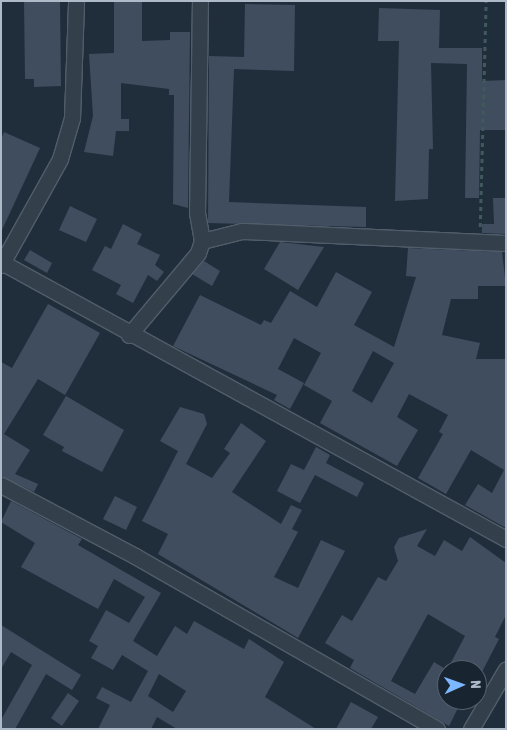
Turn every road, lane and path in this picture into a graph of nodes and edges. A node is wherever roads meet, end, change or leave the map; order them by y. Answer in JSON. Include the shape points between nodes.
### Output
{"nodes":[{"id":1,"x":76,"y":1,"type":"edge"},
{"id":2,"x":200,"y":1,"type":"edge"},
{"id":3,"x":486,"y":1,"type":"edge"},
{"id":4,"x":202,"y":241,"type":"junction"},
{"id":5,"x":480,"y":242,"type":"junction"},
{"id":6,"x":506,"y":243,"type":"edge"},
{"id":7,"x":4,"y":256,"type":"edge"},
{"id":8,"x":129,"y":335,"type":"junction"},
{"id":9,"x":1,"y":486,"type":"edge"},
{"id":10,"x":506,"y":539,"type":"edge"},
{"id":11,"x":506,"y":669,"type":"edge"},
{"id":12,"x":437,"y":729,"type":"edge"},
{"id":13,"x":471,"y":729,"type":"edge"}],
"edges":[{"from":1,"to":7,"type":"street","via":[[72,118],[60,158]]},
{"from":2,"to":4,"type":"street","via":[[197,213]]},
{"from":3,"to":5,"type":"path"},
{"from":4,"to":5,"type":"street","via":[[242,231]]},
{"from":4,"to":8,"type":"street","via":[[198,253]]},
{"from":5,"to":6,"type":"street"},
{"from":7,"to":8,"type":"street"},
{"from":8,"to":10,"type":"street"},
{"from":9,"to":12,"type":"street","via":[[135,556]]},
{"from":11,"to":13,"type":"street"}]}
